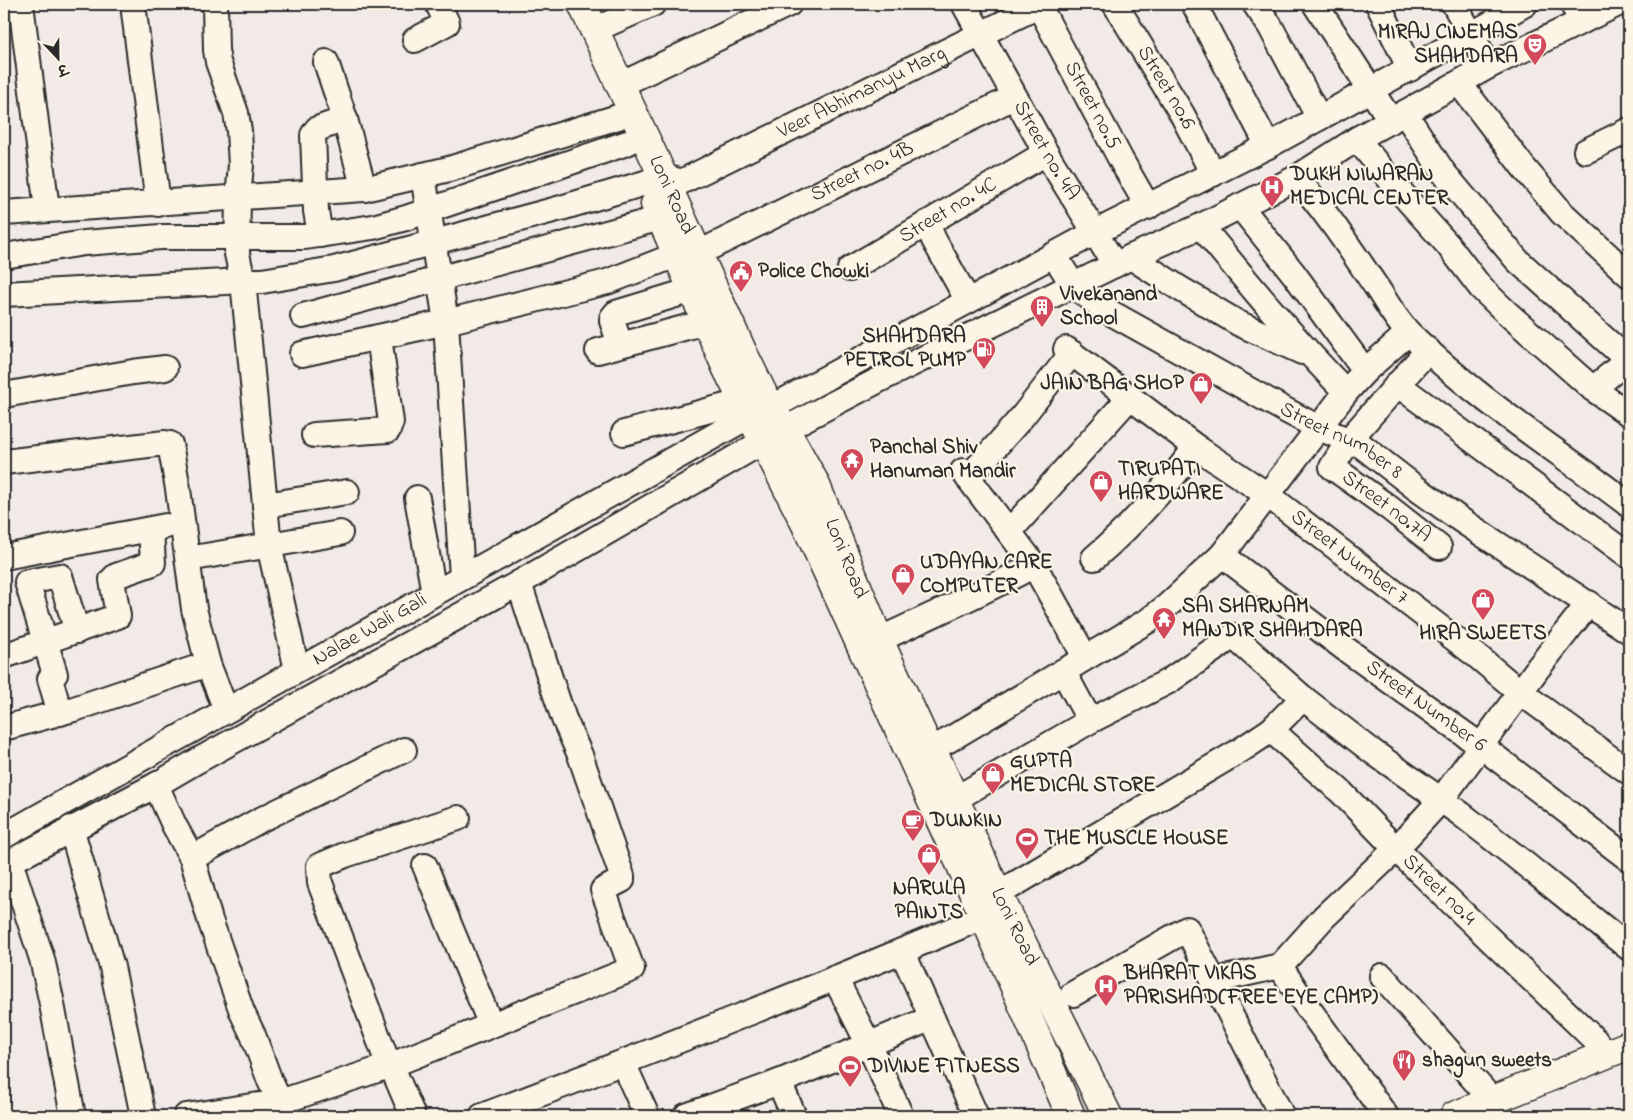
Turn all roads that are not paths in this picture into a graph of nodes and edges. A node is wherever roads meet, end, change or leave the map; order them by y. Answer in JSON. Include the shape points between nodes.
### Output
{"nodes":[{"id":1,"x":21,"y":4,"type":"edge"},
{"id":2,"x":133,"y":4,"type":"edge"},
{"id":3,"x":215,"y":4,"type":"edge"},
{"id":4,"x":438,"y":4,"type":"edge"},
{"id":5,"x":567,"y":4,"type":"edge"},
{"id":6,"x":582,"y":4,"type":"edge"},
{"id":7,"x":653,"y":4,"type":"edge"},
{"id":8,"x":789,"y":4,"type":"edge"},
{"id":9,"x":964,"y":4,"type":"edge"},
{"id":10,"x":1039,"y":4,"type":"edge"},
{"id":11,"x":1115,"y":4,"type":"edge"},
{"id":12,"x":1194,"y":4,"type":"edge"},
{"id":13,"x":1255,"y":4,"type":"edge"},
{"id":14,"x":1315,"y":4,"type":"edge"},
{"id":15,"x":1378,"y":4,"type":"edge"},
{"id":16,"x":1454,"y":4,"type":"edge"},
{"id":17,"x":1525,"y":4,"type":"edge"},
{"id":18,"x":1618,"y":4,"type":"edge"},
{"id":19,"x":1577,"y":12,"type":"edge"},
{"id":20,"x":594,"y":30,"type":"junction"},
{"id":21,"x":980,"y":35,"type":"junction"},
{"id":22,"x":1471,"y":35,"type":"junction"},
{"id":23,"x":415,"y":40,"type":"dead end"},
{"id":24,"x":326,"y":62,"type":"dead end"},
{"id":25,"x":1489,"y":66,"type":"junction"},
{"id":26,"x":1410,"y":69,"type":"junction"},
{"id":27,"x":1459,"y":82,"type":"junction"},
{"id":28,"x":620,"y":85,"type":"junction"},
{"id":29,"x":1014,"y":97,"type":"junction"},
{"id":30,"x":1385,"y":106,"type":"junction"},
{"id":31,"x":618,"y":116,"type":"junction"},
{"id":32,"x":1319,"y":118,"type":"junction"},
{"id":33,"x":345,"y":119,"type":"junction"},
{"id":34,"x":1629,"y":130,"type":"edge"},
{"id":35,"x":1357,"y":140,"type":"junction"},
{"id":36,"x":627,"y":143,"type":"junction"},
{"id":37,"x":1268,"y":146,"type":"junction"},
{"id":38,"x":1586,"y":151,"type":"dead end"},
{"id":39,"x":1046,"y":153,"type":"junction"},
{"id":40,"x":1213,"y":174,"type":"junction"},
{"id":41,"x":423,"y":175,"type":"junction"},
{"id":42,"x":1296,"y":178,"type":"junction"},
{"id":43,"x":663,"y":181,"type":"junction"},
{"id":44,"x":364,"y":189,"type":"junction"},
{"id":45,"x":315,"y":191,"type":"junction"},
{"id":46,"x":238,"y":198,"type":"junction"},
{"id":47,"x":158,"y":204,"type":"junction"},
{"id":48,"x":1240,"y":206,"type":"junction"},
{"id":49,"x":1148,"y":207,"type":"junction"},
{"id":50,"x":46,"y":209,"type":"junction"},
{"id":51,"x":428,"y":210,"type":"junction"},
{"id":52,"x":4,"y":213,"type":"edge"},
{"id":53,"x":661,"y":218,"type":"junction"},
{"id":54,"x":927,"y":223,"type":"junction"},
{"id":55,"x":1201,"y":226,"type":"junction"},
{"id":56,"x":1094,"y":233,"type":"junction"},
{"id":57,"x":320,"y":235,"type":"junction"},
{"id":58,"x":238,"y":237,"type":"junction"},
{"id":59,"x":433,"y":241,"type":"junction"},
{"id":60,"x":711,"y":247,"type":"dead end"},
{"id":61,"x":676,"y":255,"type":"junction"},
{"id":62,"x":1054,"y":255,"type":"junction"},
{"id":63,"x":4,"y":256,"type":"edge"},
{"id":64,"x":1123,"y":261,"type":"junction"},
{"id":65,"x":850,"y":269,"type":"dead end"},
{"id":66,"x":1629,"y":275,"type":"edge"},
{"id":67,"x":439,"y":280,"type":"junction"},
{"id":68,"x":243,"y":281,"type":"junction"},
{"id":69,"x":1073,"y":285,"type":"junction"},
{"id":70,"x":692,"y":290,"type":"junction"},
{"id":71,"x":4,"y":294,"type":"edge"},
{"id":72,"x":968,"y":301,"type":"junction"},
{"id":73,"x":303,"y":316,"type":"dead end"},
{"id":74,"x":446,"y":322,"type":"junction"},
{"id":75,"x":706,"y":322,"type":"junction"},
{"id":76,"x":1408,"y":333,"type":"junction"},
{"id":77,"x":379,"y":337,"type":"junction"},
{"id":78,"x":620,"y":344,"type":"junction"},
{"id":79,"x":1428,"y":350,"type":"junction"},
{"id":80,"x":598,"y":352,"type":"dead end"},
{"id":81,"x":302,"y":354,"type":"dead end"},
{"id":82,"x":1311,"y":356,"type":"junction"},
{"id":83,"x":1629,"y":360,"type":"edge"},
{"id":84,"x":165,"y":368,"type":"dead end"},
{"id":85,"x":1365,"y":371,"type":"junction"},
{"id":86,"x":1397,"y":384,"type":"junction"},
{"id":87,"x":1594,"y":389,"type":"junction"},
{"id":88,"x":1346,"y":392,"type":"junction"},
{"id":89,"x":4,"y":395,"type":"edge"},
{"id":90,"x":1130,"y":397,"type":"junction"},
{"id":91,"x":1629,"y":414,"type":"edge"},
{"id":92,"x":760,"y":424,"type":"junction"},
{"id":93,"x":1319,"y":428,"type":"junction"},
{"id":94,"x":624,"y":433,"type":"dead end"},
{"id":95,"x":314,"y":435,"type":"dead end"},
{"id":96,"x":1349,"y":440,"type":"junction"},
{"id":97,"x":1196,"y":446,"type":"junction"},
{"id":98,"x":4,"y":462,"type":"edge"},
{"id":99,"x":347,"y":492,"type":"dead end"},
{"id":100,"x":1269,"y":496,"type":"junction"},
{"id":101,"x":417,"y":498,"type":"dead end"},
{"id":102,"x":265,"y":504,"type":"junction"},
{"id":103,"x":1629,"y":505,"type":"edge"},
{"id":104,"x":182,"y":522,"type":"junction"},
{"id":105,"x":150,"y":530,"type":"junction"},
{"id":106,"x":340,"y":532,"type":"dead end"},
{"id":107,"x":1009,"y":532,"type":"junction"},
{"id":108,"x":268,"y":545,"type":"junction"},
{"id":109,"x":1439,"y":547,"type":"dead end"},
{"id":110,"x":1222,"y":555,"type":"junction"},
{"id":111,"x":1629,"y":556,"type":"edge"},
{"id":112,"x":4,"y":557,"type":"edge"},
{"id":113,"x":1094,"y":558,"type":"dead end"},
{"id":114,"x":188,"y":559,"type":"junction"},
{"id":115,"x":1034,"y":565,"type":"junction"},
{"id":116,"x":462,"y":577,"type":"junction"},
{"id":117,"x":519,"y":582,"type":"junction"},
{"id":118,"x":434,"y":593,"type":"junction"},
{"id":119,"x":1589,"y":603,"type":"junction"},
{"id":120,"x":76,"y":631,"type":"junction"},
{"id":121,"x":1629,"y":631,"type":"edge"},
{"id":122,"x":879,"y":640,"type":"junction"},
{"id":123,"x":44,"y":641,"type":"junction"},
{"id":124,"x":4,"y":656,"type":"edge"},
{"id":125,"x":1085,"y":657,"type":"junction"},
{"id":126,"x":208,"y":664,"type":"junction"},
{"id":127,"x":297,"y":670,"type":"junction"},
{"id":128,"x":1063,"y":671,"type":"junction"},
{"id":129,"x":1520,"y":692,"type":"junction"},
{"id":130,"x":1303,"y":698,"type":"junction"},
{"id":131,"x":226,"y":710,"type":"junction"},
{"id":132,"x":60,"y":713,"type":"junction"},
{"id":133,"x":1090,"y":721,"type":"junction"},
{"id":134,"x":4,"y":728,"type":"edge"},
{"id":135,"x":1271,"y":730,"type":"junction"},
{"id":136,"x":1481,"y":746,"type":"junction"},
{"id":137,"x":404,"y":750,"type":"dead end"},
{"id":138,"x":921,"y":754,"type":"junction"},
{"id":139,"x":1629,"y":772,"type":"edge"},
{"id":140,"x":156,"y":785,"type":"junction"},
{"id":141,"x":955,"y":799,"type":"junction"},
{"id":142,"x":1441,"y":800,"type":"junction"},
{"id":143,"x":458,"y":818,"type":"dead end"},
{"id":144,"x":71,"y":828,"type":"junction"},
{"id":145,"x":4,"y":836,"type":"edge"},
{"id":146,"x":1396,"y":849,"type":"junction"},
{"id":147,"x":192,"y":858,"type":"junction"},
{"id":148,"x":1629,"y":859,"type":"edge"},
{"id":149,"x":7,"y":863,"type":"edge"},
{"id":150,"x":425,"y":866,"type":"dead end"},
{"id":151,"x":995,"y":904,"type":"junction"},
{"id":152,"x":1629,"y":948,"type":"edge"},
{"id":153,"x":902,"y":951,"type":"junction"},
{"id":154,"x":1280,"y":966,"type":"junction"},
{"id":155,"x":1382,"y":976,"type":"dead end"},
{"id":156,"x":835,"y":978,"type":"junction"},
{"id":157,"x":1212,"y":981,"type":"junction"},
{"id":158,"x":1073,"y":994,"type":"dead end"},
{"id":159,"x":932,"y":1018,"type":"junction"},
{"id":160,"x":491,"y":1025,"type":"junction"},
{"id":161,"x":869,"y":1044,"type":"junction"},
{"id":162,"x":1621,"y":1054,"type":"edge"},
{"id":163,"x":623,"y":1063,"type":"junction"},
{"id":164,"x":389,"y":1066,"type":"junction"},
{"id":165,"x":779,"y":1082,"type":"junction"},
{"id":166,"x":280,"y":1102,"type":"junction"},
{"id":167,"x":1499,"y":1109,"type":"edge"},
{"id":168,"x":73,"y":1116,"type":"edge"},
{"id":169,"x":143,"y":1116,"type":"edge"},
{"id":170,"x":186,"y":1116,"type":"edge"},
{"id":171,"x":413,"y":1116,"type":"edge"},
{"id":172,"x":482,"y":1116,"type":"edge"},
{"id":173,"x":646,"y":1116,"type":"edge"},
{"id":174,"x":686,"y":1116,"type":"edge"},
{"id":175,"x":794,"y":1116,"type":"edge"},
{"id":176,"x":901,"y":1116,"type":"edge"},
{"id":177,"x":976,"y":1116,"type":"edge"},
{"id":178,"x":1071,"y":1116,"type":"edge"},
{"id":179,"x":1108,"y":1116,"type":"edge"},
{"id":180,"x":1282,"y":1116,"type":"edge"},
{"id":181,"x":1386,"y":1116,"type":"edge"},
{"id":182,"x":1454,"y":1116,"type":"edge"}],
"edges":[{"from":1,"to":50,"type":"street"},
{"from":2,"to":47,"type":"street"},
{"from":3,"to":46,"type":"street","via":[[217,56],[239,130],[241,166]]},
{"from":4,"to":23,"type":"street","via":[[447,23]]},
{"from":5,"to":31,"type":"main road","name":"Loni Road"},
{"from":6,"to":20,"type":"main road","name":"Loni Road"},
{"from":7,"to":20,"type":"street"},
{"from":8,"to":28,"type":"street"},
{"from":9,"to":21,"type":"street","name":"Street no. 4A"},
{"from":10,"to":21,"type":"street","name":"Veer Abhimanyu Marg"},
{"from":10,"to":49,"type":"street","name":"Street no.5"},
{"from":11,"to":40,"type":"street","name":"Street no.6","via":[[1182,114]]},
{"from":12,"to":37,"type":"street"},
{"from":13,"to":32,"type":"street"},
{"from":14,"to":30,"type":"street"},
{"from":15,"to":26,"type":"street"},
{"from":16,"to":22,"type":"street"},
{"from":17,"to":22,"type":"street"},
{"from":18,"to":19,"type":"street"},
{"from":19,"to":25,"type":"street"},
{"from":20,"to":28,"type":"main road","name":"Loni Road"},
{"from":21,"to":29,"type":"street","name":"Street no. 4A"},
{"from":21,"to":43,"type":"street","name":"Veer Abhimanyu Marg"},
{"from":22,"to":25,"type":"street"},
{"from":22,"to":26,"type":"street"},
{"from":24,"to":33,"type":"street"},
{"from":25,"to":27,"type":"street"},
{"from":26,"to":30,"type":"street"},
{"from":27,"to":30,"type":"street"},
{"from":27,"to":66,"type":"street","via":[[1562,213]]},
{"from":28,"to":43,"type":"main road","name":"Loni Road"},
{"from":29,"to":39,"type":"street","name":"Street no. 4A"},
{"from":29,"to":60,"type":"street","name":"Street no. 4B"},
{"from":30,"to":32,"type":"street"},
{"from":30,"to":35,"type":"street"},
{"from":30,"to":83,"type":"street","via":[[1516,260]]},
{"from":31,"to":36,"type":"main road","name":"Loni Road"},
{"from":31,"to":41,"type":"street"},
{"from":32,"to":37,"type":"street"},
{"from":33,"to":44,"type":"street"},
{"from":33,"to":45,"type":"street","via":[[313,132]]},
{"from":34,"to":38,"type":"street"},
{"from":35,"to":42,"type":"street"},
{"from":35,"to":87,"type":"street","via":[[1481,288]]},
{"from":36,"to":43,"type":"main road","name":"Loni Road"},
{"from":36,"to":51,"type":"street"},
{"from":37,"to":40,"type":"street"},
{"from":39,"to":54,"type":"street","name":"Street no. 4C"},
{"from":39,"to":56,"type":"street","name":"Street no. 4A"},
{"from":40,"to":49,"type":"street"},
{"from":41,"to":44,"type":"street"},
{"from":41,"to":51,"type":"street"},
{"from":42,"to":48,"type":"street"},
{"from":42,"to":76,"type":"street","via":[[1341,235]]},
{"from":43,"to":53,"type":"main road","name":"Loni Road"},
{"from":43,"to":59,"type":"street","name":"Veer Abhimanyu Marg"},
{"from":43,"to":92,"type":"main road","name":"Loni Road","via":[[743,353]]},
{"from":44,"to":45,"type":"street"},
{"from":45,"to":46,"type":"street"},
{"from":45,"to":57,"type":"street"},
{"from":46,"to":47,"type":"street"},
{"from":46,"to":58,"type":"street"},
{"from":47,"to":50,"type":"street"},
{"from":48,"to":55,"type":"street"},
{"from":48,"to":85,"type":"street"},
{"from":49,"to":56,"type":"street"},
{"from":50,"to":52,"type":"street"},
{"from":51,"to":57,"type":"street","via":[[373,227]]},
{"from":51,"to":59,"type":"street"},
{"from":53,"to":61,"type":"main road","name":"Loni Road"},
{"from":53,"to":67,"type":"street"},
{"from":54,"to":65,"type":"street","name":"Street no. 4C"},
{"from":54,"to":72,"type":"street"},
{"from":55,"to":64,"type":"street"},
{"from":55,"to":82,"type":"street"},
{"from":56,"to":62,"type":"street"},
{"from":56,"to":64,"type":"street","name":"Street no. 4A"},
{"from":57,"to":58,"type":"street"},
{"from":58,"to":63,"type":"street","via":[[161,236],[84,243]]},
{"from":58,"to":68,"type":"street","via":[[237,254]]},
{"from":59,"to":67,"type":"street"},
{"from":59,"to":68,"type":"street","name":"Veer Abhimanyu Marg","via":[[334,269]]},
{"from":61,"to":70,"type":"main road","name":"Loni Road"},
{"from":61,"to":74,"type":"street","via":[[606,282]]},
{"from":62,"to":69,"type":"street","name":"Street number 8"},
{"from":62,"to":72,"type":"street"},
{"from":64,"to":69,"type":"street"},
{"from":64,"to":82,"type":"street","via":[[1179,288],[1238,323]]},
{"from":67,"to":73,"type":"street"},
{"from":67,"to":74,"type":"street"},
{"from":68,"to":71,"type":"street","name":"Veer Abhimanyu Marg"},
{"from":68,"to":102,"type":"street"},
{"from":69,"to":92,"type":"street","via":[[877,381]]},
{"from":69,"to":93,"type":"street","name":"Street number 8","via":[[1104,309]]},
{"from":70,"to":75,"type":"main road","name":"Loni Road"},
{"from":70,"to":78,"type":"street","via":[[616,313],[612,321]]},
{"from":72,"to":92,"type":"street"},
{"from":74,"to":77,"type":"street"},
{"from":74,"to":116,"type":"street"},
{"from":75,"to":78,"type":"street"},
{"from":75,"to":92,"type":"main road","name":"Loni Road","via":[[727,369]]},
{"from":76,"to":79,"type":"street"},
{"from":76,"to":85,"type":"street"},
{"from":77,"to":81,"type":"street"},
{"from":77,"to":95,"type":"street","via":[[390,427],[388,430]]},
{"from":78,"to":80,"type":"street"},
{"from":79,"to":86,"type":"street"},
{"from":79,"to":103,"type":"street","via":[[1535,437]]},
{"from":82,"to":88,"type":"street"},
{"from":83,"to":87,"type":"street"},
{"from":84,"to":89,"type":"street"},
{"from":85,"to":88,"type":"street"},
{"from":86,"to":96,"type":"street"},
{"from":86,"to":111,"type":"street"},
{"from":87,"to":91,"type":"street"},
{"from":88,"to":93,"type":"street"},
{"from":90,"to":97,"type":"street","name":"Street Number 7"},
{"from":90,"to":107,"type":"street"},
{"from":90,"to":107,"type":"street","name":"Street Number 7","via":[[1069,351],[1022,417],[966,475]]},
{"from":92,"to":94,"type":"street"},
{"from":92,"to":116,"type":"street","name":"Nalae Wali Gali"},
{"from":92,"to":117,"type":"street"},
{"from":92,"to":122,"type":"main road","name":"Loni Road","via":[[815,483]]},
{"from":92,"to":138,"type":"main road","name":"Loni Road","via":[[806,525]]},
{"from":93,"to":96,"type":"street","name":"Street number 8"},
{"from":93,"to":100,"type":"street"},
{"from":96,"to":109,"type":"street","name":"Street no.7A","via":[[1332,467]]},
{"from":96,"to":119,"type":"street","name":"Street number 8","via":[[1362,446],[1461,520]]},
{"from":97,"to":100,"type":"street","name":"Street Number 7"},
{"from":97,"to":113,"type":"street","via":[[1140,516]]},
{"from":98,"to":104,"type":"street","via":[[165,442],[170,444]]},
{"from":99,"to":102,"type":"street"},
{"from":100,"to":110,"type":"street"},
{"from":100,"to":129,"type":"street","name":"Street Number 7"},
{"from":101,"to":118,"type":"street"},
{"from":102,"to":108,"type":"street"},
{"from":104,"to":105,"type":"street"},
{"from":104,"to":114,"type":"street"},
{"from":105,"to":112,"type":"street"},
{"from":105,"to":120,"type":"street","via":[[153,563],[112,580],[118,616]]},
{"from":106,"to":108,"type":"street"},
{"from":107,"to":115,"type":"street"},
{"from":108,"to":114,"type":"street"},
{"from":108,"to":127,"type":"street"},
{"from":110,"to":125,"type":"street","via":[[1150,620]]},
{"from":110,"to":136,"type":"street","name":"Street Number 6"},
{"from":114,"to":126,"type":"street","via":[[194,609]]},
{"from":115,"to":122,"type":"street","via":[[949,609]]},
{"from":115,"to":125,"type":"street"},
{"from":116,"to":118,"type":"street","name":"Nalae Wali Gali"},
{"from":117,"to":140,"type":"street"},
{"from":117,"to":160,"type":"street","via":[[552,684],[622,876],[622,880],[603,890],[632,969]]},
{"from":118,"to":127,"type":"street","name":"Nalae Wali Gali"},
{"from":119,"to":121,"type":"street","name":"Street number 8"},
{"from":119,"to":129,"type":"street"},
{"from":120,"to":123,"type":"street"},
{"from":120,"to":123,"type":"street","via":[[60,576],[27,582]]},
{"from":122,"to":138,"type":"main road","name":"Loni Road"},
{"from":123,"to":124,"type":"street"},
{"from":123,"to":132,"type":"street","via":[[55,674],[50,679]]},
{"from":125,"to":128,"type":"street"},
{"from":126,"to":131,"type":"street"},
{"from":126,"to":132,"type":"street"},
{"from":127,"to":131,"type":"street","name":"Nalae Wali Gali"},
{"from":128,"to":133,"type":"street"},
{"from":128,"to":138,"type":"street"},
{"from":129,"to":136,"type":"street"},
{"from":129,"to":139,"type":"street","name":"Street Number 7"},
{"from":130,"to":133,"type":"street","via":[[1233,636],[1167,682]]},
{"from":130,"to":135,"type":"street"},
{"from":130,"to":142,"type":"street"},
{"from":131,"to":145,"type":"street","name":"Nalae Wali Gali"},
{"from":132,"to":134,"type":"street"},
{"from":133,"to":141,"type":"street"},
{"from":135,"to":146,"type":"street","name":"Street no.4","via":[[1341,792]]},
{"from":135,"to":151,"type":"street"},
{"from":136,"to":142,"type":"street"},
{"from":136,"to":148,"type":"street","name":"Street Number 6"},
{"from":137,"to":147,"type":"street","via":[[260,820]]},
{"from":138,"to":141,"type":"main road","name":"Loni Road","via":[[938,762]]},
{"from":138,"to":151,"type":"main road","name":"Loni Road"},
{"from":140,"to":144,"type":"street"},
{"from":140,"to":147,"type":"street"},
{"from":141,"to":151,"type":"main road","name":"Loni Road"},
{"from":142,"to":146,"type":"street"},
{"from":142,"to":152,"type":"street"},
{"from":143,"to":164,"type":"street","via":[[318,866],[320,883]]},
{"from":144,"to":149,"type":"street"},
{"from":144,"to":169,"type":"street","via":[[112,967]]},
{"from":146,"to":154,"type":"street","via":[[1324,917]]},
{"from":146,"to":162,"type":"street","name":"Street no.4","via":[[1596,1040]]},
{"from":147,"to":166,"type":"street","via":[[242,1012]]},
{"from":149,"to":168,"type":"street","via":[[42,959]]},
{"from":150,"to":160,"type":"street"},
{"from":151,"to":153,"type":"street"},
{"from":151,"to":178,"type":"main road","name":"Loni Road"},
{"from":151,"to":179,"type":"main road","name":"Loni Road"},
{"from":153,"to":156,"type":"street"},
{"from":153,"to":159,"type":"street"},
{"from":154,"to":157,"type":"street"},
{"from":154,"to":181,"type":"street"},
{"from":155,"to":167,"type":"street"},
{"from":156,"to":161,"type":"street"},
{"from":156,"to":163,"type":"street"},
{"from":157,"to":158,"type":"street","via":[[1187,929]]},
{"from":157,"to":180,"type":"street"},
{"from":159,"to":161,"type":"street"},
{"from":159,"to":177,"type":"street"},
{"from":160,"to":164,"type":"street"},
{"from":161,"to":165,"type":"street"},
{"from":161,"to":176,"type":"street"},
{"from":162,"to":167,"type":"main road"},
{"from":163,"to":172,"type":"street"},
{"from":163,"to":173,"type":"street"},
{"from":164,"to":166,"type":"street"},
{"from":164,"to":171,"type":"street"},
{"from":165,"to":174,"type":"street"},
{"from":165,"to":175,"type":"street"},
{"from":166,"to":170,"type":"street"},
{"from":167,"to":182,"type":"main road"}]}
